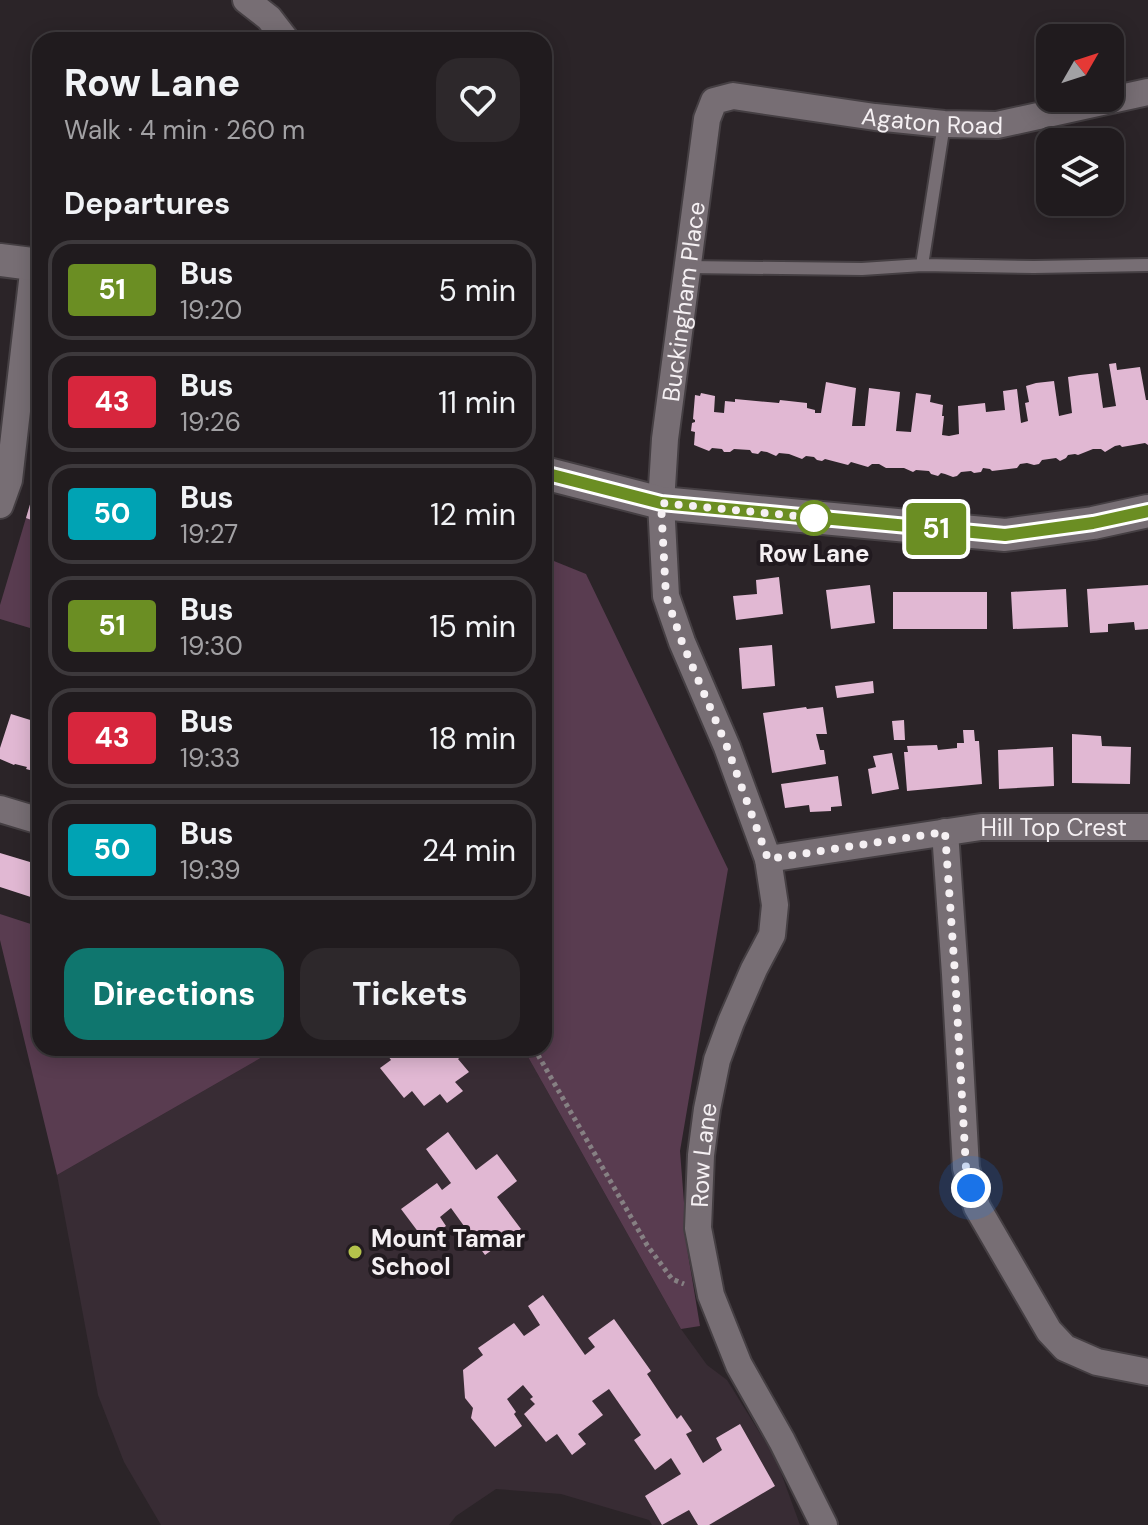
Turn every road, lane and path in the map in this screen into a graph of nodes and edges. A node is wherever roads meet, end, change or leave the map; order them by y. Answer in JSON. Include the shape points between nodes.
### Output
{"nodes":[{"id":1,"x":246,"y":0,"type":"edge"},
{"id":2,"x":280,"y":32,"type":"edge"},
{"id":3,"x":1148,"y":92,"type":"edge"},
{"id":4,"x":714,"y":101,"type":"joint"},
{"id":5,"x":944,"y":124,"type":"junction"},
{"id":6,"x":0,"y":260,"type":"edge"},
{"id":7,"x":32,"y":264,"type":"edge"},
{"id":8,"x":922,"y":265,"type":"junction"},
{"id":9,"x":1148,"y":265,"type":"edge"},
{"id":10,"x":687,"y":267,"type":"junction"},
{"id":11,"x":32,"y":297,"type":"edge"},
{"id":12,"x":552,"y":475,"type":"edge"},
{"id":13,"x":4,"y":479,"type":"edge"},
{"id":14,"x":661,"y":503,"type":"junction"},
{"id":15,"x":0,"y":505,"type":"edge"},
{"id":16,"x":1148,"y":511,"type":"edge"},
{"id":17,"x":0,"y":809,"type":"edge"},
{"id":18,"x":32,"y":819,"type":"edge"},
{"id":19,"x":1148,"y":827,"type":"edge"},
{"id":20,"x":945,"y":832,"type":"junction"},
{"id":21,"x":768,"y":859,"type":"junction"},
{"id":22,"x":539,"y":1056,"type":"edge"},
{"id":23,"x":711,"y":1295,"type":"junction"},
{"id":24,"x":1148,"y":1372,"type":"edge"},
{"id":25,"x":824,"y":1525,"type":"edge"}],
"edges":[{"from":1,"to":2,"type":"street"},
{"from":3,"to":5,"type":"street","name":"Agaton Road","via":[[997,125]]},
{"from":4,"to":5,"type":"street","name":"Agaton Road","via":[[733,96]]},
{"from":4,"to":10,"type":"street","name":"Buckingham Place","via":[[707,119]]},
{"from":5,"to":8,"type":"lane"},
{"from":6,"to":7,"type":"street"},
{"from":8,"to":9,"type":"lane"},
{"from":8,"to":10,"type":"lane"},
{"from":10,"to":14,"type":"street","name":"Buckingham Place"},
{"from":11,"to":13,"type":"street"},
{"from":12,"to":14,"type":"street"},
{"from":13,"to":15,"type":"street"},
{"from":14,"to":16,"type":"street","via":[[1005,535]]},
{"from":14,"to":21,"type":"street","name":"Row Lane","via":[[666,596]]},
{"from":17,"to":18,"type":"street"},
{"from":19,"to":20,"type":"street","name":"Hill Top Crest","via":[[981,827]]},
{"from":20,"to":21,"type":"street","name":"Hill Top Crest"},
{"from":20,"to":24,"type":"street","via":[[966,1168],[977,1207],[1049,1331],[1065,1348],[1097,1362]]},
{"from":21,"to":23,"type":"street","name":"Row Lane","via":[[775,905],[772,935],[717,1060],[707,1109],[698,1228]]},
{"from":22,"to":23,"type":"path","via":[[647,1245],[672,1279]]},
{"from":23,"to":25,"type":"street","name":"Row Lane","via":[[739,1365]]}]}
